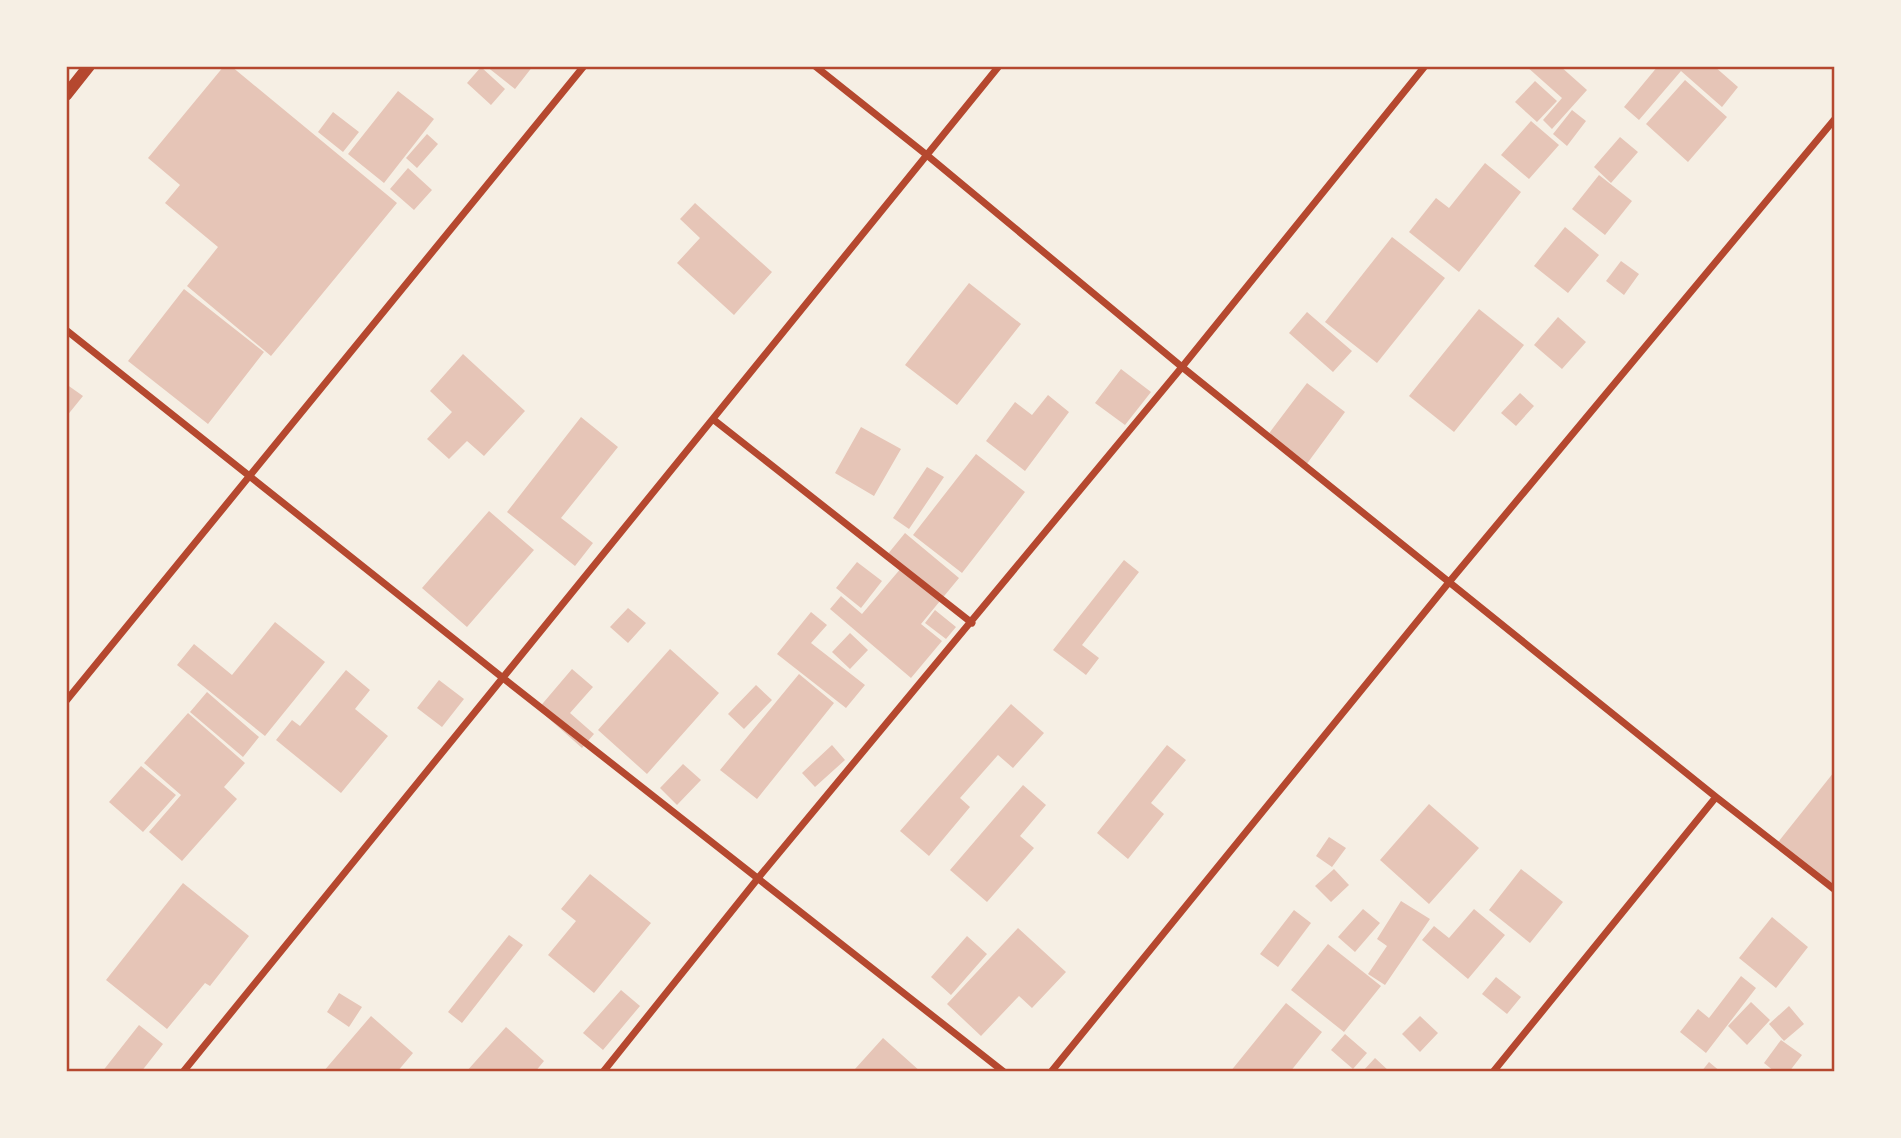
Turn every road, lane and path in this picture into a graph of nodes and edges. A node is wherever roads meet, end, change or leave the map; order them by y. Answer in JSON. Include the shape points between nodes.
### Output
{"nodes":[{"id":1,"x":89,"y":66,"type":"edge"},
{"id":2,"x":584,"y":66,"type":"edge"},
{"id":3,"x":815,"y":66,"type":"edge"},
{"id":4,"x":999,"y":66,"type":"edge"},
{"id":5,"x":1425,"y":66,"type":"edge"},
{"id":6,"x":66,"y":95,"type":"edge"},
{"id":7,"x":1835,"y":120,"type":"edge"},
{"id":8,"x":928,"y":156,"type":"junction"},
{"id":9,"x":66,"y":330,"type":"edge"},
{"id":10,"x":1182,"y":367,"type":"junction"},
{"id":11,"x":714,"y":420,"type":"junction"},
{"id":12,"x":250,"y":474,"type":"junction"},
{"id":13,"x":1450,"y":581,"type":"junction"},
{"id":14,"x":972,"y":623,"type":"junction"},
{"id":15,"x":503,"y":678,"type":"junction"},
{"id":16,"x":66,"y":701,"type":"edge"},
{"id":17,"x":1716,"y":797,"type":"junction"},
{"id":18,"x":759,"y":877,"type":"junction"},
{"id":19,"x":1835,"y":889,"type":"edge"},
{"id":20,"x":183,"y":1072,"type":"edge"},
{"id":21,"x":603,"y":1072,"type":"edge"},
{"id":22,"x":1004,"y":1072,"type":"edge"},
{"id":23,"x":1051,"y":1072,"type":"edge"},
{"id":24,"x":1493,"y":1072,"type":"edge"}],
"edges":[{"from":1,"to":6,"type":"street"},
{"from":2,"to":12,"type":"street"},
{"from":3,"to":8,"type":"street"},
{"from":4,"to":8,"type":"street"},
{"from":5,"to":10,"type":"street"},
{"from":7,"to":13,"type":"street"},
{"from":8,"to":10,"type":"street"},
{"from":8,"to":11,"type":"street"},
{"from":9,"to":12,"type":"street"},
{"from":10,"to":13,"type":"street"},
{"from":10,"to":14,"type":"street"},
{"from":11,"to":14,"type":"street"},
{"from":11,"to":15,"type":"street"},
{"from":12,"to":15,"type":"street"},
{"from":12,"to":16,"type":"street"},
{"from":13,"to":17,"type":"street"},
{"from":13,"to":23,"type":"street"},
{"from":14,"to":18,"type":"street"},
{"from":15,"to":18,"type":"street"},
{"from":15,"to":20,"type":"street"},
{"from":17,"to":19,"type":"street"},
{"from":17,"to":24,"type":"street"},
{"from":18,"to":21,"type":"street"},
{"from":18,"to":22,"type":"street"}]}
